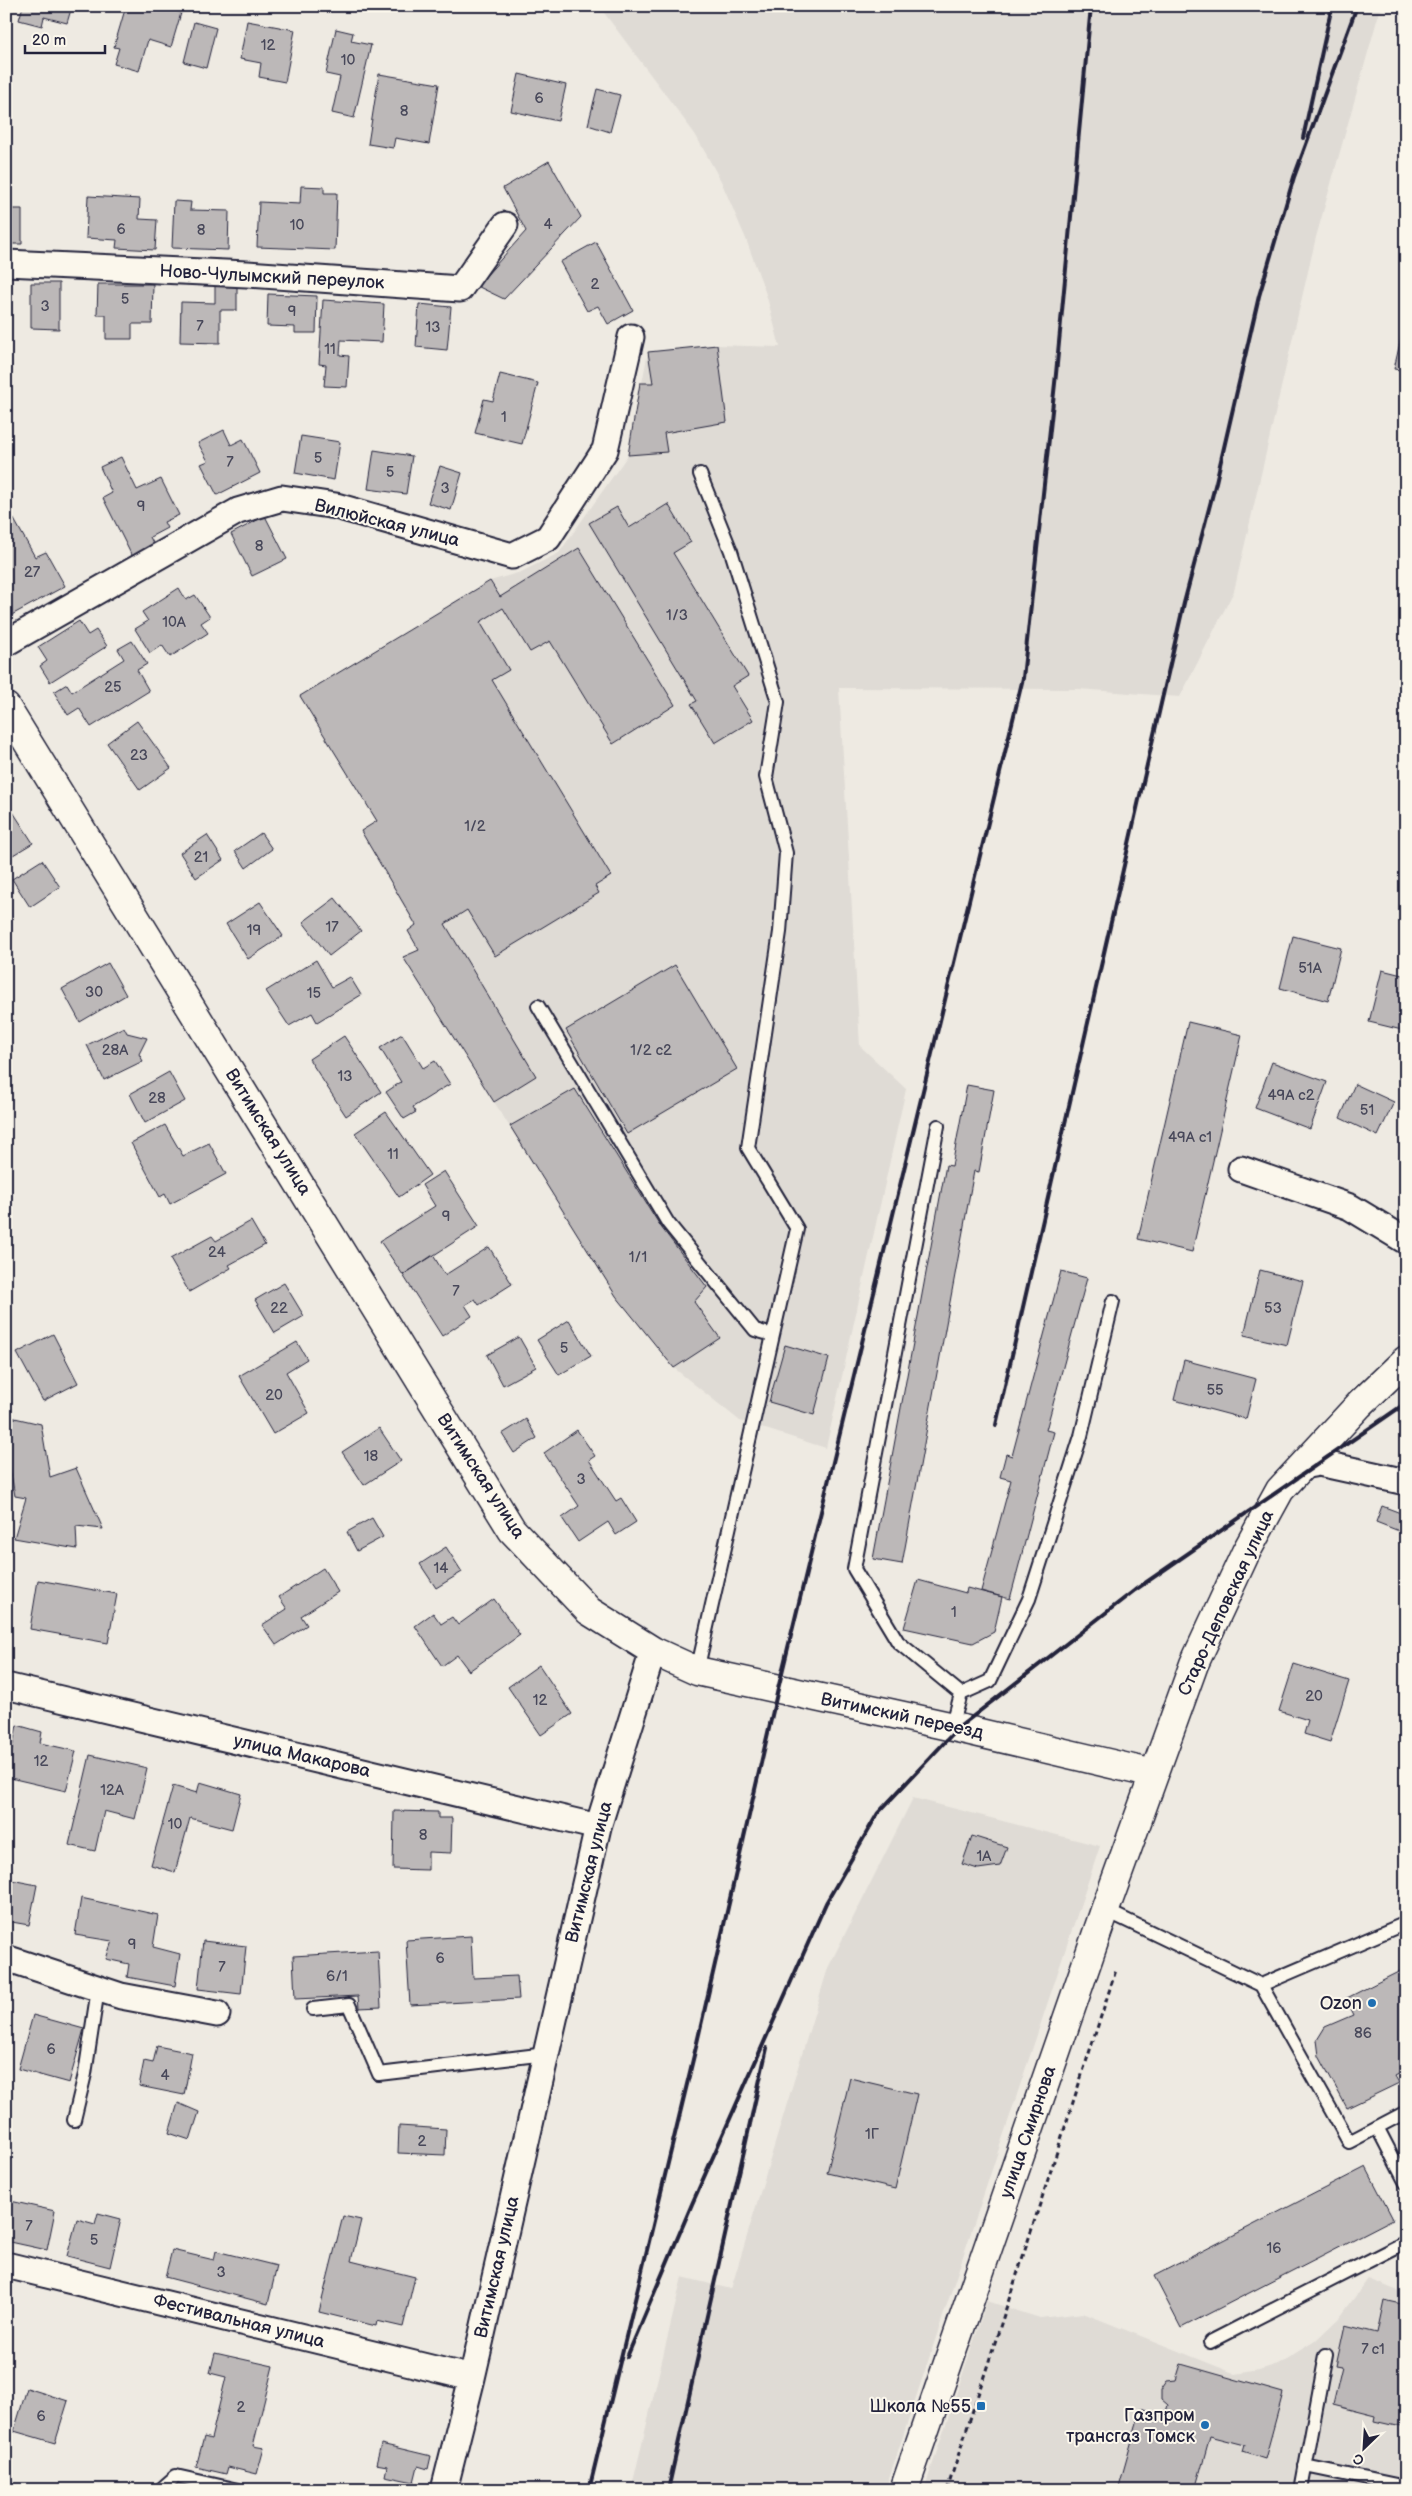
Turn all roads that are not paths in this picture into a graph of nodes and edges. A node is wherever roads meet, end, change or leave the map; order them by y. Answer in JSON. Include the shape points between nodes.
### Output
{"nodes":[{"id":1,"x":505,"y":225,"type":"dead end"},
{"id":2,"x":6,"y":263,"type":"edge"},
{"id":3,"x":631,"y":337,"type":"dead end"},
{"id":4,"x":700,"y":474,"type":"dead end"},
{"id":5,"x":6,"y":643,"type":"edge"},
{"id":6,"x":6,"y":707,"type":"edge"},
{"id":7,"x":538,"y":1006,"type":"dead end"},
{"id":8,"x":938,"y":1126,"type":"dead end"},
{"id":9,"x":1241,"y":1169,"type":"dead end"},
{"id":10,"x":1403,"y":1233,"type":"edge"},
{"id":11,"x":1113,"y":1301,"type":"dead end"},
{"id":12,"x":773,"y":1335,"type":"junction"},
{"id":13,"x":1406,"y":1360,"type":"edge"},
{"id":14,"x":1302,"y":1466,"type":"junction"},
{"id":15,"x":1406,"y":1482,"type":"edge"},
{"id":16,"x":653,"y":1651,"type":"junction"},
{"id":17,"x":697,"y":1671,"type":"junction"},
{"id":18,"x":6,"y":1686,"type":"edge"},
{"id":19,"x":961,"y":1694,"type":"junction"},
{"id":20,"x":952,"y":1727,"type":"junction"},
{"id":21,"x":1154,"y":1774,"type":"junction"},
{"id":22,"x":598,"y":1827,"type":"junction"},
{"id":23,"x":1105,"y":1910,"type":"junction"},
{"id":24,"x":1406,"y":1923,"type":"edge"},
{"id":25,"x":6,"y":1958,"type":"edge"},
{"id":26,"x":1261,"y":1985,"type":"junction"},
{"id":27,"x":98,"y":1989,"type":"junction"},
{"id":28,"x":313,"y":2009,"type":"dead end"},
{"id":29,"x":217,"y":2014,"type":"dead end"},
{"id":30,"x":546,"y":2054,"type":"junction"},
{"id":31,"x":1406,"y":2112,"type":"edge"},
{"id":32,"x":74,"y":2120,"type":"dead end"},
{"id":33,"x":1377,"y":2127,"type":"junction"},
{"id":34,"x":1406,"y":2183,"type":"edge"},
{"id":35,"x":1406,"y":2242,"type":"edge"},
{"id":36,"x":6,"y":2265,"type":"edge"},
{"id":37,"x":1210,"y":2342,"type":"dead end"},
{"id":38,"x":1326,"y":2355,"type":"dead end"},
{"id":39,"x":472,"y":2378,"type":"junction"},
{"id":40,"x":1305,"y":2466,"type":"junction"},
{"id":41,"x":1406,"y":2487,"type":"edge"},
{"id":42,"x":160,"y":2490,"type":"edge"},
{"id":43,"x":238,"y":2490,"type":"edge"},
{"id":44,"x":444,"y":2490,"type":"edge"},
{"id":45,"x":904,"y":2490,"type":"edge"},
{"id":46,"x":1300,"y":2490,"type":"edge"}],
"edges":[{"from":1,"to":2,"type":"street","name":"Ново-Чулымский переулок","via":[[460,289],[247,274]]},
{"from":3,"to":5,"type":"street","name":"Вилюйская улица","via":[[605,450],[548,538],[512,556],[336,506],[282,498],[238,511]]},
{"from":4,"to":12,"type":"lane","via":[[731,551],[778,702],[766,777],[786,853],[780,932],[748,1148],[797,1229]]},
{"from":6,"to":16,"type":"street","name":"Витимская улица","via":[[512,1530],[589,1611]]},
{"from":7,"to":12,"type":"lane","via":[[668,1223],[755,1330]]},
{"from":8,"to":19,"type":"lane","via":[[854,1569],[898,1642]]},
{"from":9,"to":10,"type":"street","via":[[1350,1207]]},
{"from":11,"to":19,"type":"lane","via":[[1080,1436],[1029,1599],[990,1681]]},
{"from":12,"to":17,"type":"lane"},
{"from":13,"to":14,"type":"street","name":"Старо-Деповская улица"},
{"from":14,"to":15,"type":"street","via":[[1319,1463]]},
{"from":14,"to":21,"type":"street","name":"Старо-Деповская улица","via":[[1280,1490],[1246,1552],[1194,1664]]},
{"from":16,"to":17,"type":"street","name":"Витимский переезд"},
{"from":16,"to":22,"type":"street","name":"Витимская улица"},
{"from":17,"to":20,"type":"street","name":"Витимский переезд"},
{"from":18,"to":22,"type":"street","name":"улица Макарова"},
{"from":19,"to":20,"type":"lane"},
{"from":20,"to":21,"type":"street","name":"Витимский переезд"},
{"from":21,"to":23,"type":"street","name":"улица Смирнова"},
{"from":22,"to":30,"type":"street","name":"Витимская улица"},
{"from":23,"to":26,"type":"lane"},
{"from":23,"to":45,"type":"street","name":"улица Смирнова"},
{"from":24,"to":26,"type":"lane"},
{"from":25,"to":27,"type":"street"},
{"from":26,"to":33,"type":"lane","via":[[1349,2142]]},
{"from":27,"to":29,"type":"street"},
{"from":27,"to":32,"type":"lane","via":[[85,2074]]},
{"from":28,"to":30,"type":"lane","via":[[349,2005],[379,2074]]},
{"from":30,"to":39,"type":"street","name":"Витимская улица"},
{"from":31,"to":33,"type":"lane"},
{"from":33,"to":34,"type":"lane"},
{"from":35,"to":37,"type":"lane"},
{"from":36,"to":39,"type":"street","name":"Фестивальная улица"},
{"from":38,"to":40,"type":"lane"},
{"from":39,"to":44,"type":"street","name":"Витимская улица"},
{"from":40,"to":41,"type":"lane"},
{"from":40,"to":46,"type":"lane"},
{"from":42,"to":43,"type":"lane","via":[[176,2476]]}]}
